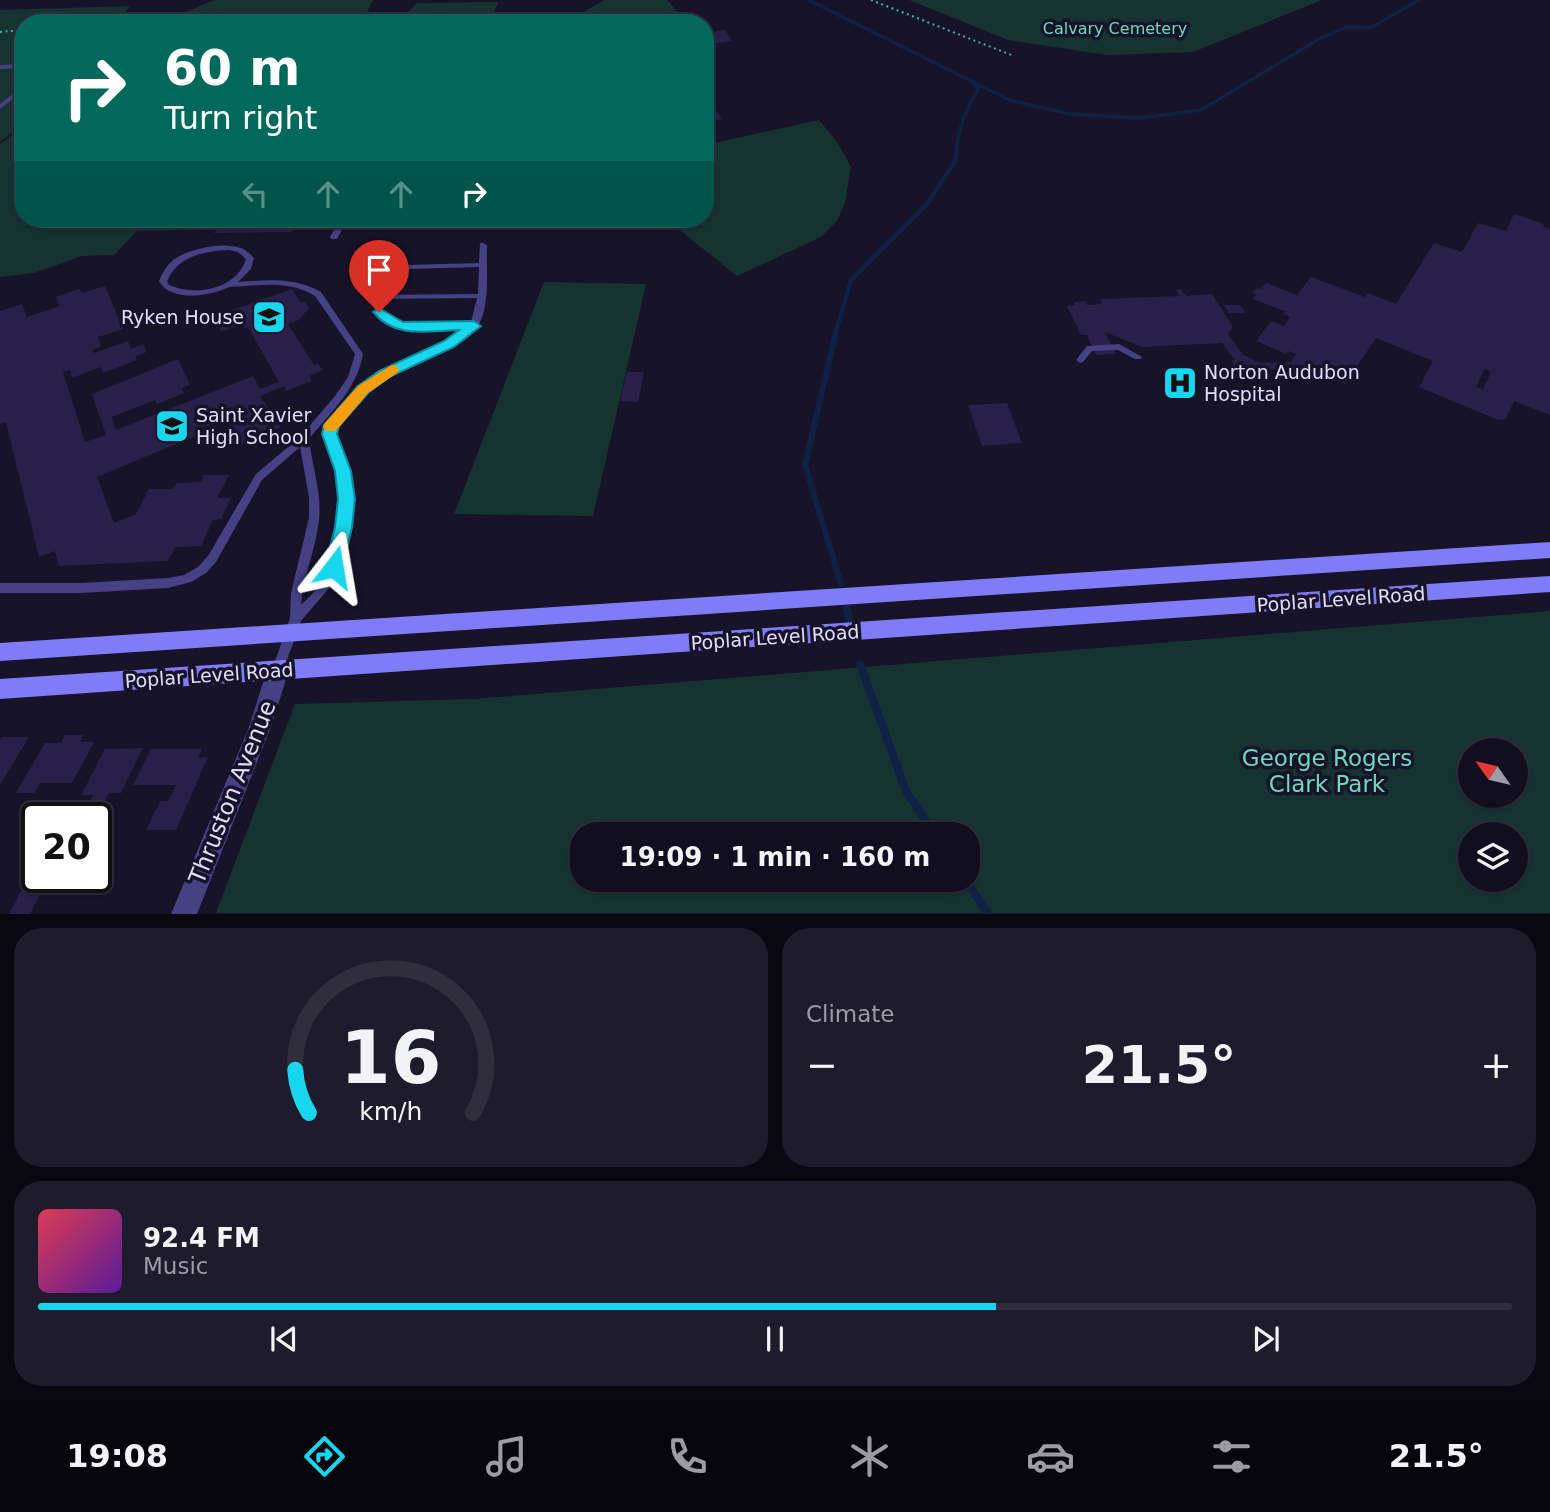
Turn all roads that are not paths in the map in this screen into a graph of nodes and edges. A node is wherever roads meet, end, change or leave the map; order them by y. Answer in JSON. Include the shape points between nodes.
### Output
{"nodes":[{"id":1,"x":14,"y":95,"type":"edge"},
{"id":2,"x":0,"y":107,"type":"edge"},
{"id":3,"x":339,"y":228,"type":"edge"},
{"id":4,"x":334,"y":237,"type":"dead end"},
{"id":5,"x":483,"y":245,"type":"dead end"},
{"id":6,"x":482,"y":265,"type":"junction"},
{"id":7,"x":228,"y":285,"type":"junction"},
{"id":8,"x":480,"y":296,"type":"junction"},
{"id":9,"x":370,"y":297,"type":"junction"},
{"id":10,"x":474,"y":326,"type":"junction"},
{"id":11,"x":1138,"y":358,"type":"dead end"},
{"id":12,"x":1080,"y":360,"type":"dead end"},
{"id":13,"x":304,"y":438,"type":"junction"},
{"id":14,"x":1550,"y":550,"type":"edge"},
{"id":15,"x":1550,"y":584,"type":"edge"},
{"id":16,"x":0,"y":588,"type":"edge"},
{"id":17,"x":293,"y":625,"type":"junction"},
{"id":18,"x":0,"y":652,"type":"edge"},
{"id":19,"x":278,"y":670,"type":"junction"},
{"id":20,"x":0,"y":689,"type":"edge"},
{"id":21,"x":184,"y":914,"type":"edge"}],
"edges":[{"from":1,"to":2,"type":"lane"},
{"from":3,"to":4,"type":"lane"},
{"from":5,"to":6,"type":"lane"},
{"from":6,"to":8,"type":"lane"},
{"from":6,"to":9,"type":"lane","via":[[366,269],[362,274]]},
{"from":7,"to":7,"type":"lane","via":[[249,265],[246,253],[229,248],[205,250],[180,260],[164,274],[163,281],[173,292],[185,294]]},
{"from":7,"to":13,"type":"lane","via":[[279,283],[311,289],[359,354],[348,386]]},
{"from":8,"to":9,"type":"lane"},
{"from":8,"to":10,"type":"lane"},
{"from":9,"to":10,"type":"lane","via":[[379,312],[403,327]]},
{"from":10,"to":17,"type":"lane","via":[[449,344],[384,374],[331,425],[329,434],[343,471],[347,499],[344,527],[325,587]]},
{"from":11,"to":12,"type":"lane","via":[[1119,347],[1090,348]]},
{"from":13,"to":16,"type":"lane","via":[[259,477],[212,559],[187,579],[147,585]]},
{"from":13,"to":17,"type":"lane","via":[[315,495],[309,546],[293,602]]},
{"from":14,"to":17,"type":"main road","name":"Poplar Level Road"},
{"from":15,"to":19,"type":"main road","name":"Poplar Level Road"},
{"from":17,"to":18,"type":"main road","name":"Poplar Level Road"},
{"from":17,"to":19,"type":"lane"},
{"from":19,"to":20,"type":"main road","name":"Poplar Level Road"},
{"from":19,"to":21,"type":"street","name":"Thruston Avenue","via":[[260,727]]}]}
